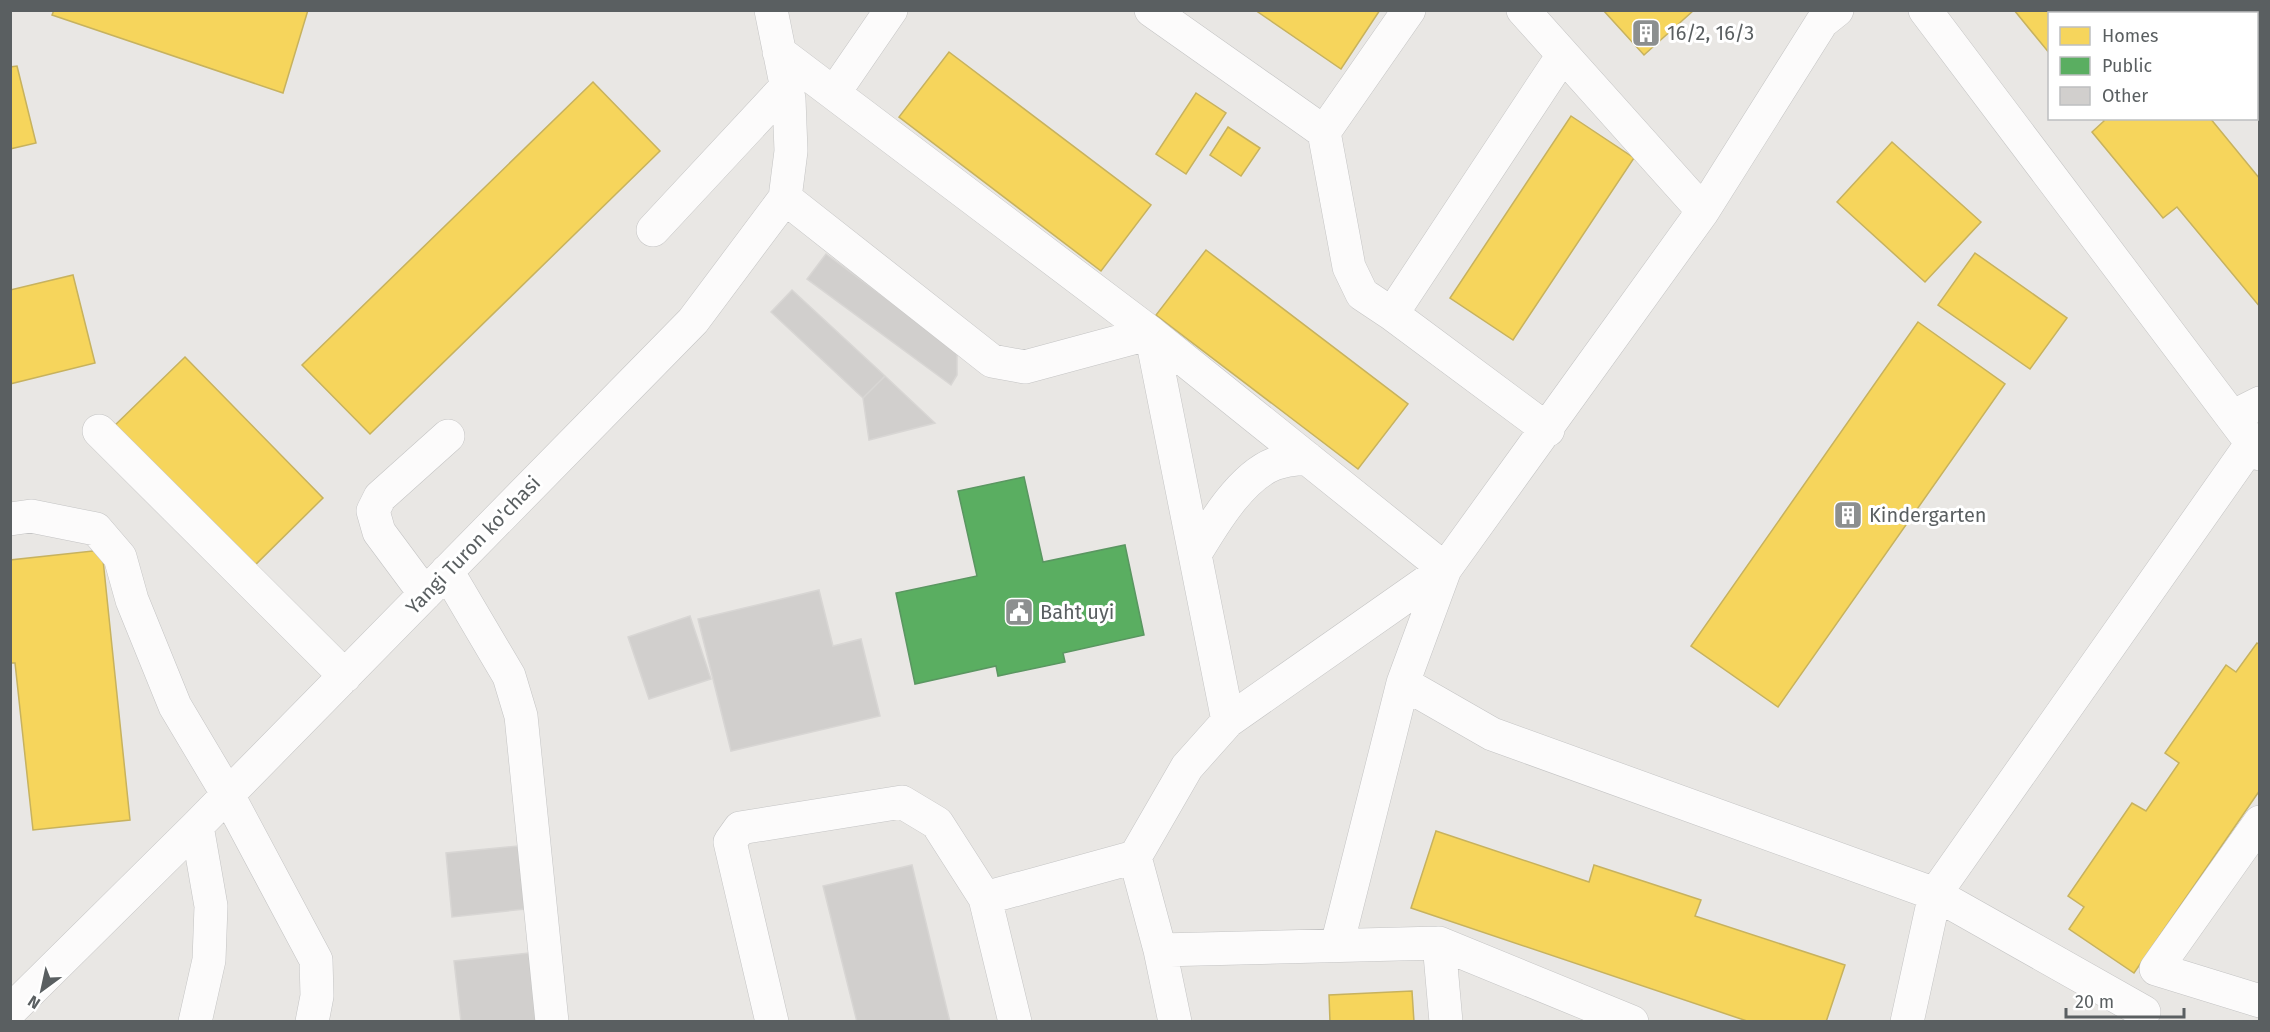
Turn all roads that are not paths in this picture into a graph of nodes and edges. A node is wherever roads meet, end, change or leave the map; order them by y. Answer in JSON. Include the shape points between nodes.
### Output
{"nodes":[{"id":1,"x":771,"y":10,"type":"edge"},
{"id":2,"x":891,"y":10,"type":"edge"},
{"id":3,"x":1151,"y":10,"type":"edge"},
{"id":4,"x":1409,"y":10,"type":"edge"},
{"id":5,"x":1523,"y":10,"type":"edge"},
{"id":6,"x":1925,"y":10,"type":"edge"},
{"id":7,"x":1823,"y":14,"type":"edge"},
{"id":8,"x":779,"y":52,"type":"junction"},
{"id":9,"x":1563,"y":55,"type":"junction"},
{"id":10,"x":786,"y":87,"type":"junction"},
{"id":11,"x":834,"y":93,"type":"junction"},
{"id":12,"x":1324,"y":132,"type":"junction"},
{"id":13,"x":785,"y":198,"type":"junction"},
{"id":14,"x":1703,"y":211,"type":"junction"},
{"id":15,"x":653,"y":230,"type":"dead end"},
{"id":16,"x":1392,"y":315,"type":"junction"},
{"id":17,"x":1151,"y":333,"type":"junction"},
{"id":18,"x":2246,"y":410,"type":"edge"},
{"id":19,"x":1548,"y":430,"type":"junction"},
{"id":20,"x":99,"y":431,"type":"dead end"},
{"id":21,"x":448,"y":436,"type":"dead end"},
{"id":22,"x":2255,"y":448,"type":"edge"},
{"id":23,"x":1306,"y":458,"type":"junction"},
{"id":24,"x":10,"y":519,"type":"edge"},
{"id":25,"x":1195,"y":554,"type":"junction"},
{"id":26,"x":1446,"y":569,"type":"junction"},
{"id":27,"x":447,"y":571,"type":"junction"},
{"id":28,"x":425,"y":594,"type":"junction"},
{"id":29,"x":345,"y":676,"type":"junction"},
{"id":30,"x":1403,"y":683,"type":"junction"},
{"id":31,"x":1228,"y":721,"type":"junction"},
{"id":32,"x":228,"y":795,"type":"junction"},
{"id":33,"x":2259,"y":822,"type":"edge"},
{"id":34,"x":197,"y":826,"type":"junction"},
{"id":35,"x":1135,"y":856,"type":"junction"},
{"id":36,"x":1935,"y":894,"type":"junction"},
{"id":37,"x":985,"y":898,"type":"junction"},
{"id":38,"x":1438,"y":943,"type":"junction"},
{"id":39,"x":1336,"y":945,"type":"junction"},
{"id":40,"x":1160,"y":950,"type":"junction"},
{"id":41,"x":2156,"y":969,"type":"junction"},
{"id":42,"x":16,"y":994,"type":"edge"},
{"id":43,"x":2259,"y":1001,"type":"edge"},
{"id":44,"x":2142,"y":1017,"type":"edge"},
{"id":45,"x":195,"y":1022,"type":"edge"},
{"id":46,"x":312,"y":1022,"type":"edge"},
{"id":47,"x":552,"y":1022,"type":"edge"},
{"id":48,"x":772,"y":1022,"type":"edge"},
{"id":49,"x":1015,"y":1022,"type":"edge"},
{"id":50,"x":1175,"y":1022,"type":"edge"},
{"id":51,"x":1446,"y":1022,"type":"edge"},
{"id":52,"x":1632,"y":1022,"type":"edge"},
{"id":53,"x":1907,"y":1022,"type":"edge"}],
"edges":[{"from":1,"to":8,"type":"street","name":"Yangi Turon ko'chasi"},
{"from":2,"to":11,"type":"street"},
{"from":3,"to":12,"type":"street"},
{"from":4,"to":12,"type":"street"},
{"from":5,"to":9,"type":"street"},
{"from":6,"to":18,"type":"street"},
{"from":7,"to":14,"type":"street"},
{"from":8,"to":10,"type":"street","name":"Yangi Turon ko'chasi"},
{"from":8,"to":11,"type":"street"},
{"from":9,"to":14,"type":"street"},
{"from":9,"to":16,"type":"street"},
{"from":10,"to":13,"type":"street","name":"Yangi Turon ko'chasi","via":[[791,151]]},
{"from":10,"to":15,"type":"street"},
{"from":11,"to":17,"type":"street"},
{"from":12,"to":16,"type":"street","via":[[1349,267],[1362,294]]},
{"from":13,"to":17,"type":"street","via":[[992,361],[1025,367]]},
{"from":13,"to":27,"type":"street","name":"Yangi Turon ko'chasi","via":[[693,321]]},
{"from":14,"to":19,"type":"street"},
{"from":16,"to":19,"type":"street"},
{"from":17,"to":23,"type":"street"},
{"from":17,"to":25,"type":"street"},
{"from":18,"to":22,"type":"street"},
{"from":19,"to":26,"type":"street"},
{"from":20,"to":29,"type":"street"},
{"from":21,"to":28,"type":"street","via":[[380,497],[373,511],[379,532]]},
{"from":22,"to":36,"type":"street"},
{"from":23,"to":25,"type":"street","via":[[1274,464],[1240,488]]},
{"from":23,"to":26,"type":"street"},
{"from":24,"to":32,"type":"street","via":[[31,516],[96,529],[120,557],[132,600],[175,706]]},
{"from":25,"to":31,"type":"street"},
{"from":26,"to":30,"type":"street"},
{"from":26,"to":31,"type":"street"},
{"from":27,"to":28,"type":"street","name":"Yangi Turon ko'chasi"},
{"from":27,"to":47,"type":"street","via":[[509,675],[521,716]]},
{"from":28,"to":29,"type":"street","name":"Yangi Turon ko'chasi"},
{"from":29,"to":32,"type":"street","name":"Yangi Turon ko'chasi"},
{"from":30,"to":36,"type":"street","via":[[1492,734]]},
{"from":30,"to":39,"type":"street"},
{"from":31,"to":35,"type":"street","via":[[1187,767]]},
{"from":32,"to":34,"type":"street","name":"Yangi Turon ko'chasi"},
{"from":32,"to":46,"type":"street","via":[[316,960],[317,996]]},
{"from":33,"to":41,"type":"street"},
{"from":34,"to":42,"type":"street","name":"Yangi Turon ko'chasi"},
{"from":34,"to":45,"type":"street","via":[[211,906],[209,960]]},
{"from":35,"to":37,"type":"street"},
{"from":35,"to":40,"type":"street"},
{"from":36,"to":44,"type":"street"},
{"from":36,"to":53,"type":"street"},
{"from":37,"to":48,"type":"street","via":[[937,823],[902,802],[740,828],[730,842]]},
{"from":37,"to":49,"type":"street"},
{"from":38,"to":39,"type":"street"},
{"from":38,"to":51,"type":"street"},
{"from":38,"to":52,"type":"street"},
{"from":39,"to":40,"type":"street"},
{"from":40,"to":50,"type":"street"},
{"from":41,"to":43,"type":"street"},
{"from":41,"to":44,"type":"street"}]}
